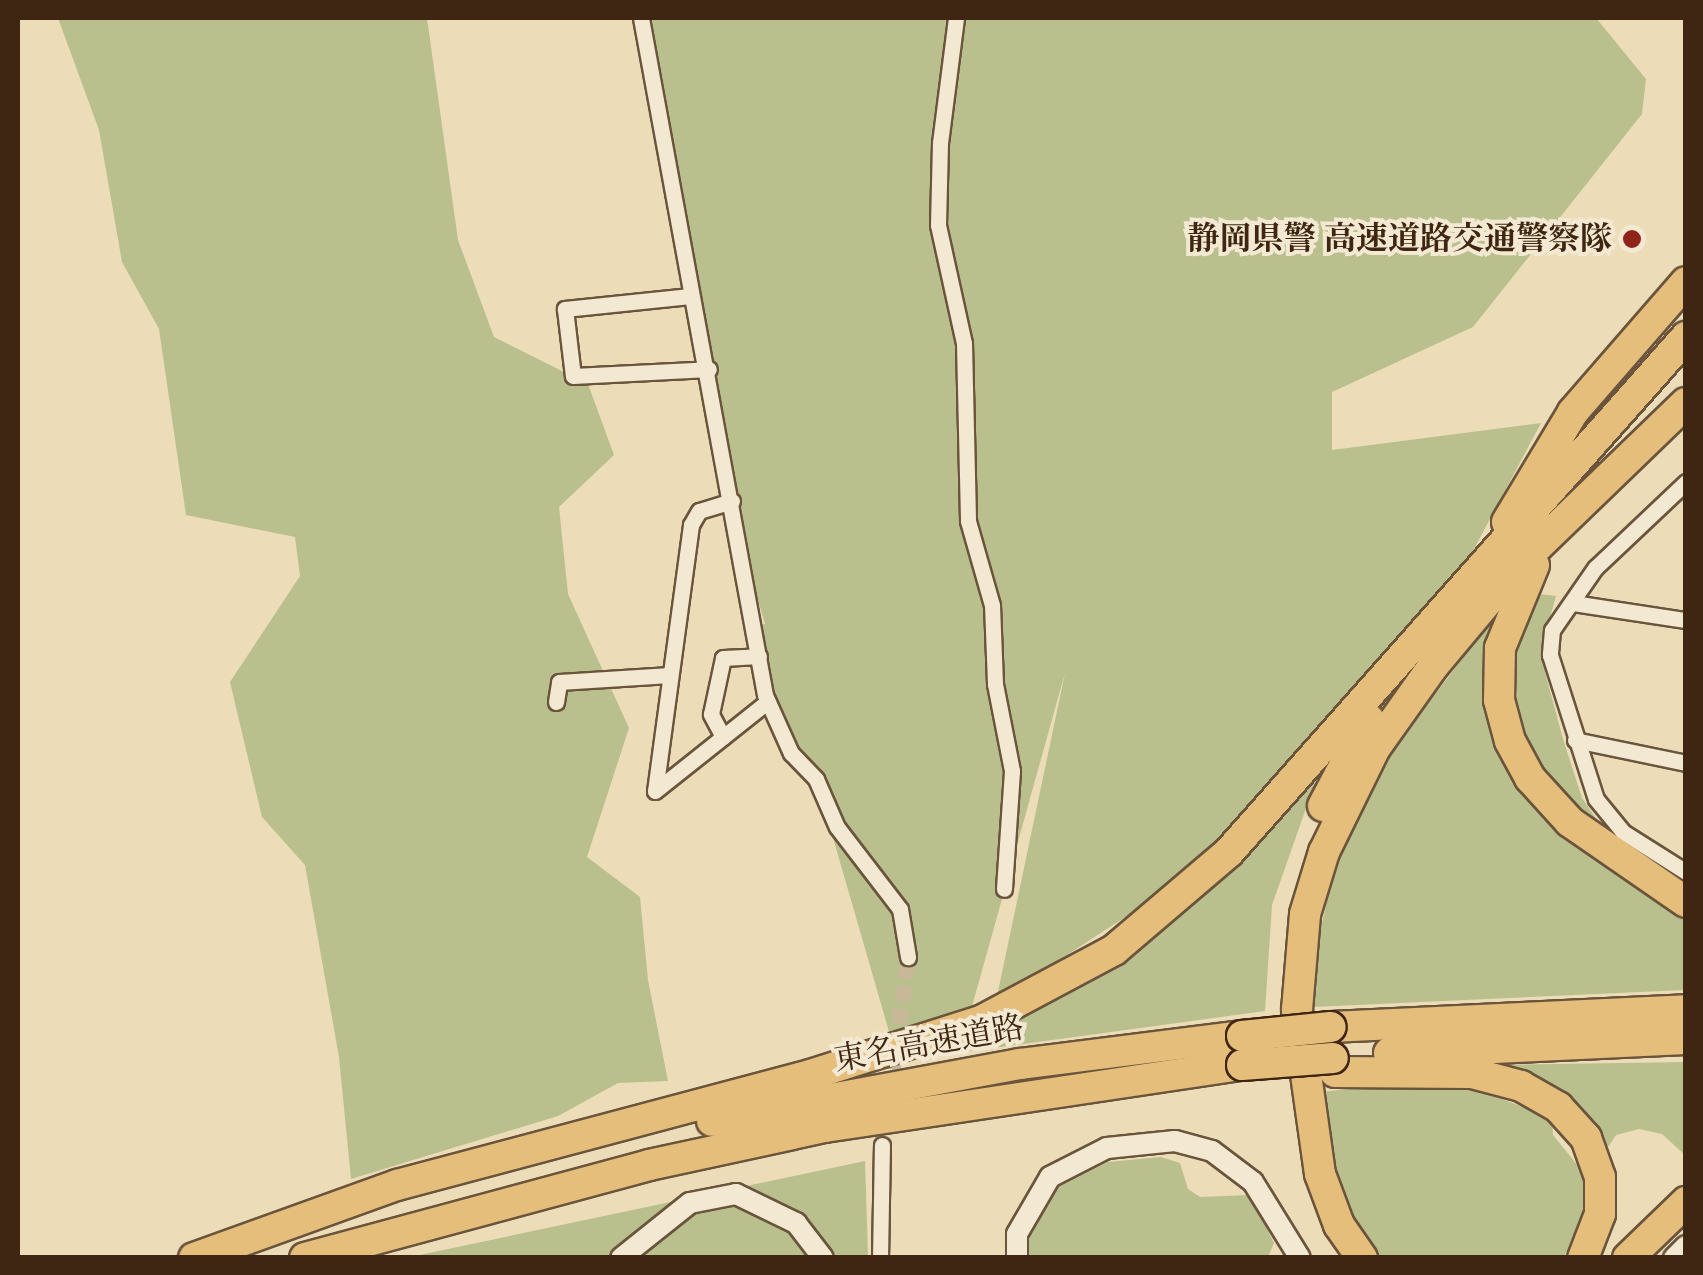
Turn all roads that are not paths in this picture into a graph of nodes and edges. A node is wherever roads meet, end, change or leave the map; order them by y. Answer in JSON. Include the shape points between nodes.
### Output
{"nodes":[{"id":1,"x":642,"y":18,"type":"edge"},
{"id":2,"x":956,"y":18,"type":"edge"},
{"id":3,"x":1686,"y":282,"type":"edge"},
{"id":4,"x":690,"y":296,"type":"junction"},
{"id":5,"x":1686,"y":337,"type":"edge"},
{"id":6,"x":709,"y":369,"type":"junction"},
{"id":7,"x":1686,"y":402,"type":"edge"},
{"id":8,"x":1686,"y":482,"type":"edge"},
{"id":9,"x":732,"y":501,"type":"junction"},
{"id":10,"x":1550,"y":536,"type":"junction"},
{"id":11,"x":1484,"y":564,"type":"junction"},
{"id":12,"x":1572,"y":603,"type":"junction"},
{"id":13,"x":1686,"y":620,"type":"edge"},
{"id":14,"x":1414,"y":649,"type":"junction"},
{"id":15,"x":759,"y":656,"type":"junction"},
{"id":16,"x":670,"y":675,"type":"junction"},
{"id":17,"x":768,"y":701,"type":"junction"},
{"id":18,"x":556,"y":702,"type":"dead end"},
{"id":19,"x":723,"y":737,"type":"junction"},
{"id":20,"x":1576,"y":740,"type":"junction"},
{"id":21,"x":1686,"y":763,"type":"edge"},
{"id":22,"x":1686,"y":872,"type":"edge"},
{"id":23,"x":1004,"y":889,"type":"dead end"},
{"id":24,"x":1686,"y":902,"type":"edge"},
{"id":25,"x":908,"y":957,"type":"tunnel mouth"},
{"id":26,"x":1686,"y":1010,"type":"edge"},
{"id":27,"x":1686,"y":1039,"type":"edge"},
{"id":28,"x":1243,"y":1061,"type":"junction"},
{"id":29,"x":1334,"y":1065,"type":"junction"},
{"id":30,"x":882,"y":1145,"type":"dead end"},
{"id":31,"x":1686,"y":1202,"type":"edge"},
{"id":32,"x":1686,"y":1246,"type":"edge"},
{"id":33,"x":194,"y":1258,"type":"edge"},
{"id":34,"x":202,"y":1258,"type":"edge"},
{"id":35,"x":305,"y":1258,"type":"edge"},
{"id":36,"x":621,"y":1258,"type":"edge"},
{"id":37,"x":822,"y":1258,"type":"edge"},
{"id":38,"x":880,"y":1258,"type":"edge"},
{"id":39,"x":1018,"y":1258,"type":"edge"},
{"id":40,"x":1300,"y":1258,"type":"edge"},
{"id":41,"x":1337,"y":1258,"type":"edge"},
{"id":42,"x":1362,"y":1258,"type":"edge"},
{"id":43,"x":1583,"y":1258,"type":"edge"},
{"id":44,"x":1628,"y":1258,"type":"edge"},
{"id":45,"x":1674,"y":1258,"type":"edge"}],
"edges":[{"from":1,"to":4,"type":"street"},
{"from":2,"to":23,"type":"street","via":[[940,143],[938,225],[964,343],[968,521],[992,606],[995,684],[1012,771]]},
{"from":3,"to":11,"type":"highway","via":[[1556,435]]},
{"from":4,"to":6,"type":"street"},
{"from":4,"to":6,"type":"street","via":[[565,309],[573,376]]},
{"from":5,"to":11,"type":"highway"},
{"from":6,"to":9,"type":"street"},
{"from":7,"to":10,"type":"highway"},
{"from":8,"to":12,"type":"street","via":[[1595,568]]},
{"from":9,"to":15,"type":"street"},
{"from":9,"to":16,"type":"street","via":[[699,512],[691,525]]},
{"from":10,"to":24,"type":"highway","via":[[1515,601],[1500,648],[1499,700],[1510,741],[1530,778],[1570,822]]},
{"from":10,"to":42,"type":"highway","via":[[1461,630],[1375,748],[1338,817],[1308,900],[1297,1010],[1312,1141],[1328,1203]]},
{"from":11,"to":14,"type":"highway"},
{"from":12,"to":13,"type":"street"},
{"from":12,"to":20,"type":"street","via":[[1552,630],[1550,655]]},
{"from":14,"to":33,"type":"highway","via":[[1196,884],[1114,950],[1036,996],[908,1045],[398,1185]]},
{"from":14,"to":41,"type":"highway","via":[[1345,756],[1306,843],[1282,935],[1278,1019],[1294,1142],[1318,1224]]},
{"from":15,"to":17,"type":"street"},
{"from":15,"to":19,"type":"street","via":[[722,658],[711,714]]},
{"from":16,"to":18,"type":"street","via":[[559,682]]},
{"from":16,"to":19,"type":"street","via":[[655,791]]},
{"from":17,"to":19,"type":"street"},
{"from":17,"to":25,"type":"street","via":[[837,826],[894,898]]},
{"from":20,"to":21,"type":"street"},
{"from":20,"to":22,"type":"street","via":[[1596,799],[1623,832]]},
{"from":26,"to":28,"type":"highway","name":"東名高速道路","bridge":true,"via":[[1332,1027]]},
{"from":27,"to":29,"type":"highway","name":"東名高速道路"},
{"from":28,"to":29,"type":"highway","name":"東名高速道路","bridge":true},
{"from":28,"to":34,"type":"highway","name":"東名高速道路","via":[[982,1070],[629,1138]]},
{"from":28,"to":35,"type":"highway","name":"東名高速道路","via":[[945,1107],[648,1165]]},
{"from":29,"to":43,"type":"highway","via":[[1472,1073],[1521,1086],[1558,1108],[1586,1138],[1600,1177],[1600,1214]]},
{"from":30,"to":38,"type":"street"},
{"from":31,"to":44,"type":"highway"},
{"from":32,"to":45,"type":"street"},
{"from":36,"to":37,"type":"street","via":[[690,1203],[736,1194],[796,1224]]},
{"from":39,"to":40,"type":"street","via":[[1018,1234],[1050,1177],[1107,1148],[1175,1142],[1212,1151],[1254,1182]]}]}
